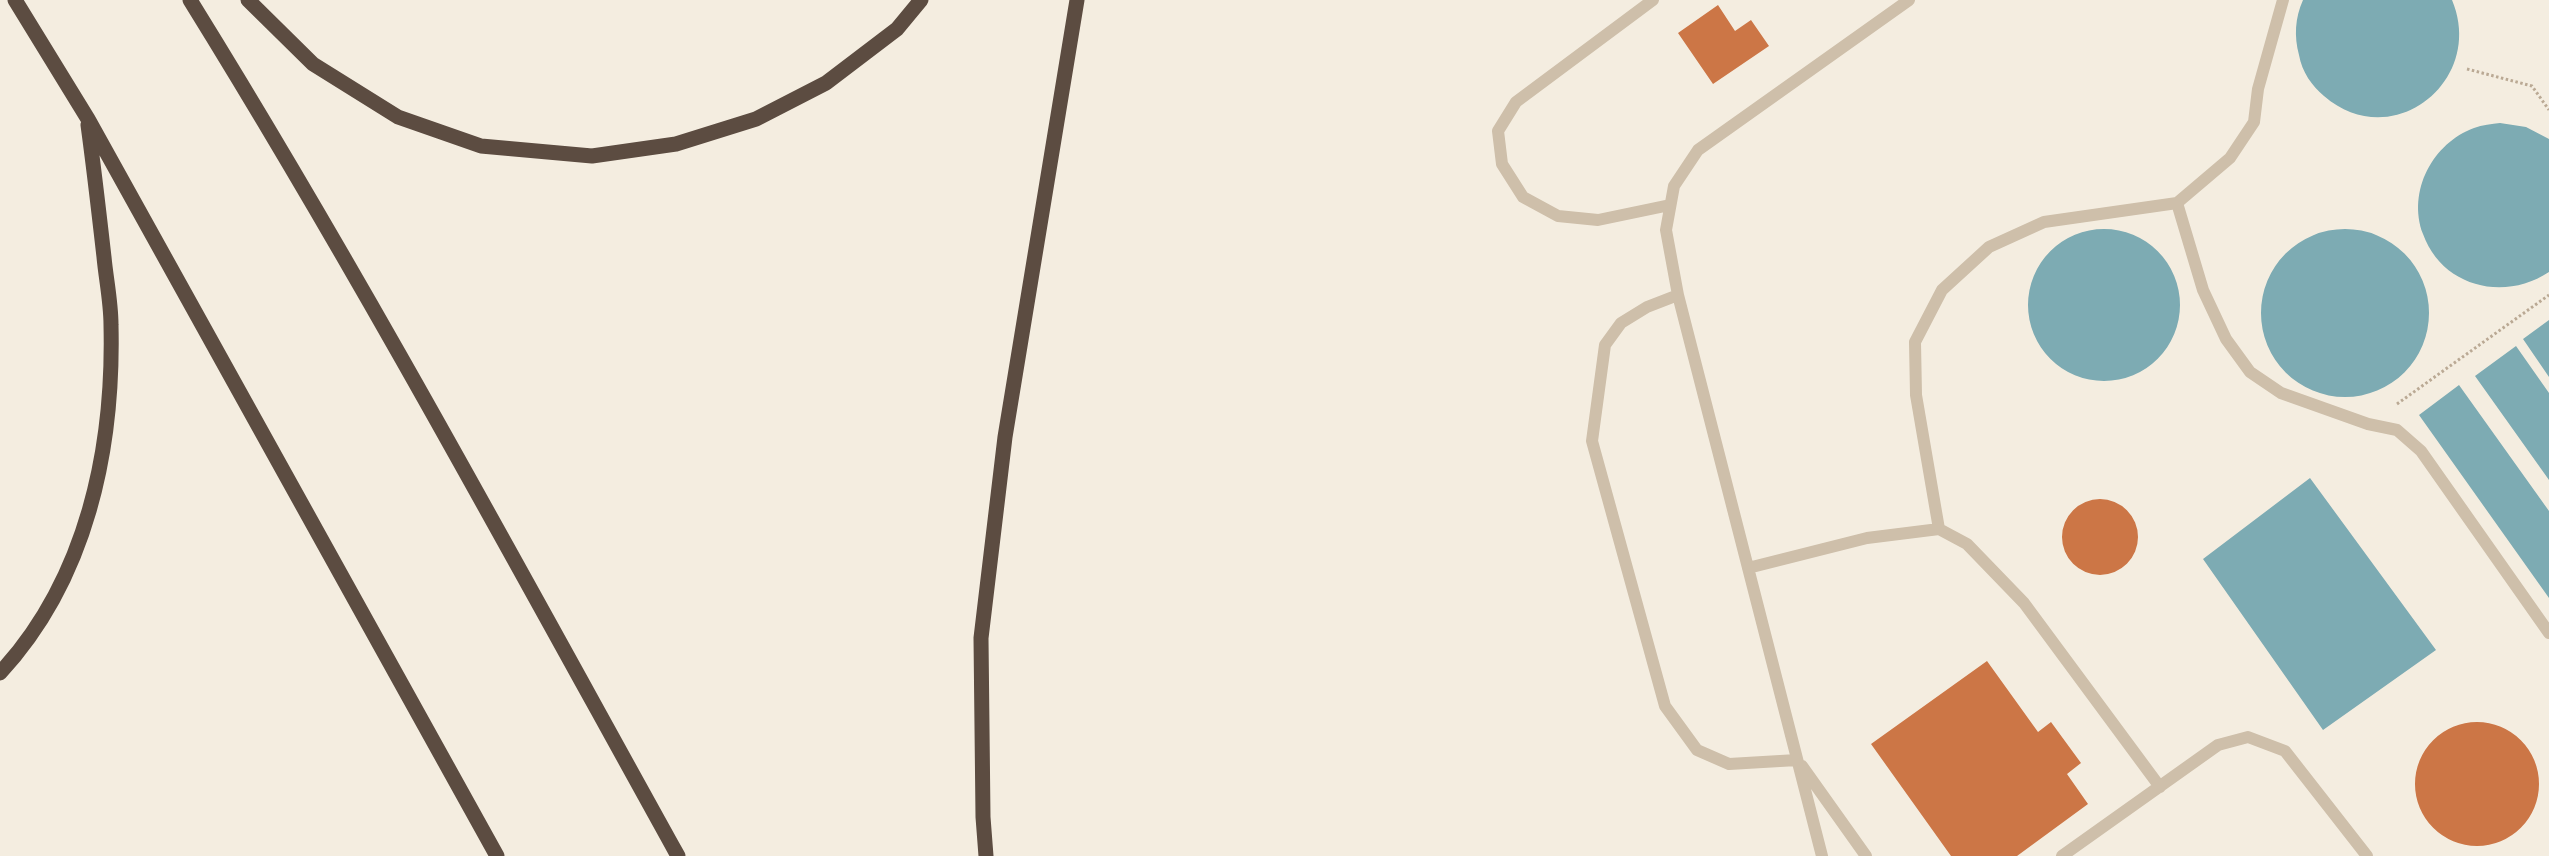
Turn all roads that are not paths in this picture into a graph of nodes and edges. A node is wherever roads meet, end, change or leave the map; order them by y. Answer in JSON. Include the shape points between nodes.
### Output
{"nodes":[{"id":1,"x":15,"y":0,"type":"edge"},
{"id":2,"x":190,"y":0,"type":"edge"},
{"id":3,"x":248,"y":0,"type":"edge"},
{"id":4,"x":921,"y":0,"type":"edge"},
{"id":5,"x":1077,"y":0,"type":"edge"},
{"id":6,"x":1653,"y":0,"type":"edge"},
{"id":7,"x":1909,"y":0,"type":"edge"},
{"id":8,"x":2283,"y":0,"type":"edge"},
{"id":9,"x":88,"y":119,"type":"junction"},
{"id":10,"x":2177,"y":203,"type":"junction"},
{"id":11,"x":1670,"y":205,"type":"junction"},
{"id":12,"x":1678,"y":295,"type":"junction"},
{"id":13,"x":1939,"y":529,"type":"junction"},
{"id":14,"x":1748,"y":568,"type":"junction"},
{"id":15,"x":2549,"y":633,"type":"edge"},
{"id":16,"x":0,"y":673,"type":"edge"},
{"id":17,"x":1797,"y":760,"type":"junction"},
{"id":18,"x":2160,"y":787,"type":"junction"},
{"id":19,"x":497,"y":856,"type":"edge"},
{"id":20,"x":678,"y":856,"type":"edge"},
{"id":21,"x":986,"y":856,"type":"edge"},
{"id":22,"x":1822,"y":856,"type":"edge"},
{"id":23,"x":1866,"y":856,"type":"edge"},
{"id":24,"x":2062,"y":856,"type":"edge"},
{"id":25,"x":2367,"y":856,"type":"edge"}],
"edges":[{"from":1,"to":9,"type":"highway"},
{"from":2,"to":20,"type":"highway","via":[[248,93],[457,457]]},
{"from":3,"to":4,"type":"highway","via":[[313,64],[398,117],[481,146],[592,156],[676,144],[756,119],[826,83],[897,29]]},
{"from":5,"to":21,"type":"highway","via":[[1005,437],[981,638]]},
{"from":6,"to":11,"type":"lane","via":[[1516,102],[1498,131],[1502,164],[1523,197],[1558,216],[1598,220]]},
{"from":7,"to":11,"type":"lane","via":[[1698,150],[1674,186]]},
{"from":8,"to":10,"type":"lane","via":[[2258,89],[2254,122],[2230,158]]},
{"from":9,"to":16,"type":"highway","via":[[111,323],[111,383],[105,446],[93,503],[73,558],[44,614]]},
{"from":9,"to":19,"type":"highway"},
{"from":10,"to":13,"type":"lane","via":[[2044,222],[1989,247],[1942,290],[1915,342],[1916,395]]},
{"from":10,"to":15,"type":"lane","via":[[2203,290],[2226,339],[2250,372],[2281,393],[2368,424],[2398,430],[2421,451]]},
{"from":11,"to":12,"type":"lane","via":[[1666,230]]},
{"from":12,"to":14,"type":"lane"},
{"from":12,"to":17,"type":"lane","via":[[1647,306],[1621,323],[1605,345],[1592,441],[1665,706],[1697,750],[1729,764]]},
{"from":13,"to":14,"type":"lane","via":[[1867,538]]},
{"from":13,"to":18,"type":"lane","via":[[1967,544],[2024,603]]},
{"from":14,"to":17,"type":"lane"},
{"from":17,"to":22,"type":"lane"},
{"from":17,"to":23,"type":"lane"},
{"from":18,"to":24,"type":"lane"},
{"from":18,"to":25,"type":"lane","via":[[2218,745],[2248,737],[2285,751]]}]}
